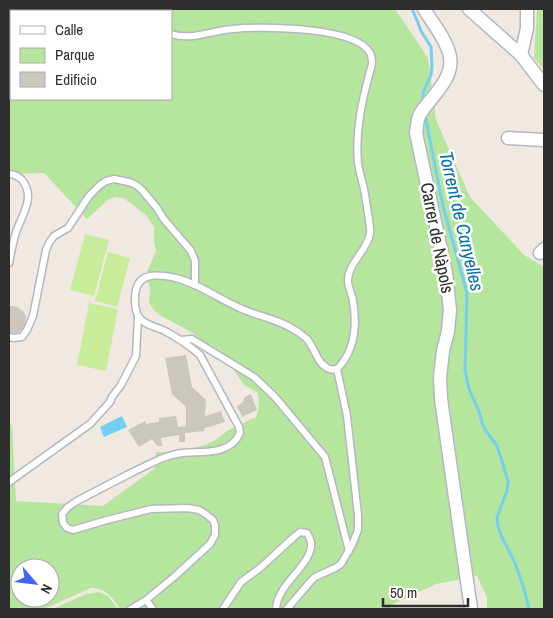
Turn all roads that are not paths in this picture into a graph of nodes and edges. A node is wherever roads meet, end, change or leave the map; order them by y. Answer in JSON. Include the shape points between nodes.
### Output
{"nodes":[{"id":1,"x":424,"y":9,"type":"edge"},
{"id":2,"x":469,"y":9,"type":"edge"},
{"id":3,"x":527,"y":9,"type":"edge"},
{"id":4,"x":172,"y":34,"type":"edge"},
{"id":5,"x":521,"y":55,"type":"junction"},
{"id":6,"x":544,"y":85,"type":"edge"},
{"id":7,"x":508,"y":138,"type":"dead end"},
{"id":8,"x":544,"y":140,"type":"edge"},
{"id":9,"x":9,"y":174,"type":"edge"},
{"id":10,"x":9,"y":263,"type":"edge"},
{"id":11,"x":195,"y":285,"type":"junction"},
{"id":12,"x":138,"y":317,"type":"junction"},
{"id":13,"x":9,"y":337,"type":"edge"},
{"id":14,"x":181,"y":340,"type":"junction"},
{"id":15,"x":337,"y":369,"type":"junction"},
{"id":16,"x":9,"y":482,"type":"edge"},
{"id":17,"x":349,"y":551,"type":"junction"},
{"id":18,"x":146,"y":600,"type":"junction"},
{"id":19,"x":471,"y":605,"type":"edge"},
{"id":20,"x":131,"y":609,"type":"edge"},
{"id":21,"x":153,"y":609,"type":"edge"},
{"id":22,"x":223,"y":609,"type":"edge"},
{"id":23,"x":276,"y":609,"type":"edge"},
{"id":24,"x":287,"y":609,"type":"edge"}],
"edges":[{"from":1,"to":19,"type":"street","name":"Carrer de Nàpols","via":[[444,41],[450,58],[449,72],[418,116],[416,133],[446,273],[450,310],[440,377],[441,400]]},
{"from":2,"to":5,"type":"street"},
{"from":3,"to":5,"type":"street"},
{"from":4,"to":15,"type":"lane","via":[[189,36],[243,28],[295,29],[347,36],[370,52],[372,64],[361,108],[358,156],[371,233],[349,274],[355,313],[354,340]]},
{"from":5,"to":6,"type":"street"},
{"from":7,"to":8,"type":"street"},
{"from":9,"to":10,"type":"lane","via":[[24,182],[28,196]]},
{"from":11,"to":12,"type":"lane","via":[[168,276],[144,278],[135,292]]},
{"from":11,"to":13,"type":"lane","via":[[195,261],[191,250],[162,218],[148,196],[129,182],[106,181],[89,196],[68,228],[48,243],[31,323],[22,337]]},
{"from":11,"to":15,"type":"lane","via":[[241,309],[296,331],[308,340],[321,363],[329,369]]},
{"from":12,"to":14,"type":"lane"},
{"from":12,"to":16,"type":"lane","via":[[136,356],[110,402],[90,424]]},
{"from":14,"to":17,"type":"lane","via":[[192,339],[254,378],[276,397],[325,457]]},
{"from":14,"to":18,"type":"lane","via":[[200,355],[239,427],[238,438],[224,448],[160,459],[77,501],[62,514],[63,523],[73,530],[151,509],[188,508],[199,510],[212,520],[215,525],[210,544]]},
{"from":15,"to":17,"type":"lane","via":[[347,416],[358,523]]},
{"from":17,"to":24,"type":"lane","via":[[341,564],[310,582]]},
{"from":18,"to":20,"type":"lane"},
{"from":18,"to":21,"type":"lane"},
{"from":22,"to":23,"type":"lane","via":[[241,582],[300,532],[307,533],[312,546],[306,560],[285,586]]}]}
